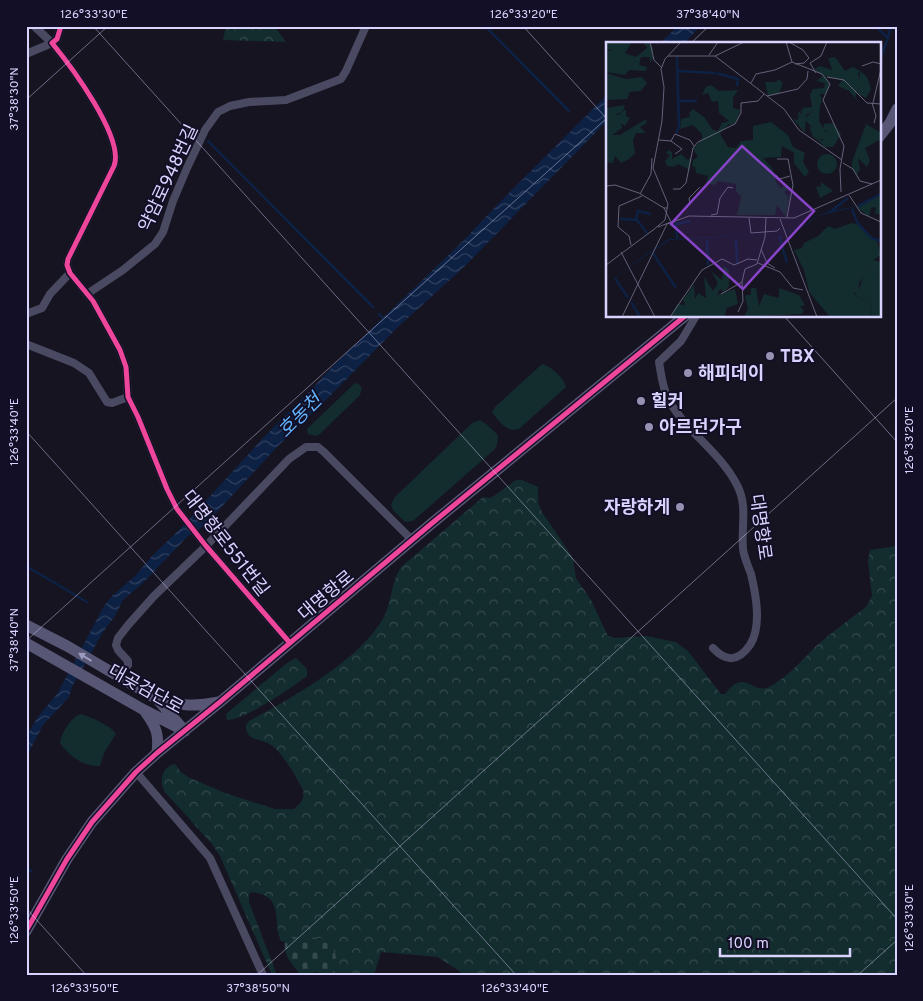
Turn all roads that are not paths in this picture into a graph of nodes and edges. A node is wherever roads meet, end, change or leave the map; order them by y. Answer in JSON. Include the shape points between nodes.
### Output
{"nodes":[{"id":1,"x":34,"y":26,"type":"edge"},
{"id":2,"x":61,"y":26,"type":"edge"},
{"id":3,"x":366,"y":26,"type":"edge"},
{"id":4,"x":52,"y":43,"type":"junction"},
{"id":5,"x":26,"y":54,"type":"edge"},
{"id":6,"x":897,"y":109,"type":"edge"},
{"id":7,"x":893,"y":120,"type":"edge"},
{"id":8,"x":880,"y":136,"type":"edge"},
{"id":9,"x":70,"y":273,"type":"junction"},
{"id":10,"x":88,"y":294,"type":"junction"},
{"id":11,"x":26,"y":314,"type":"edge"},
{"id":12,"x":683,"y":318,"type":"edge"},
{"id":13,"x":695,"y":318,"type":"edge"},
{"id":14,"x":26,"y":344,"type":"edge"},
{"id":15,"x":128,"y":397,"type":"junction"},
{"id":16,"x":412,"y":540,"type":"junction"},
{"id":17,"x":205,"y":544,"type":"junction"},
{"id":18,"x":26,"y":625,"type":"edge"},
{"id":19,"x":26,"y":643,"type":"edge"},
{"id":20,"x":290,"y":643,"type":"junction"},
{"id":21,"x":713,"y":648,"type":"dead end"},
{"id":22,"x":128,"y":665,"type":"dead end"},
{"id":23,"x":157,"y":698,"type":"junction"},
{"id":24,"x":220,"y":702,"type":"junction"},
{"id":25,"x":144,"y":710,"type":"junction"},
{"id":26,"x":185,"y":731,"type":"junction"},
{"id":27,"x":157,"y":753,"type":"junction"},
{"id":28,"x":136,"y":772,"type":"junction"},
{"id":29,"x":26,"y":931,"type":"edge"},
{"id":30,"x":263,"y":975,"type":"edge"}],
"edges":[{"from":1,"to":4,"type":"street"},
{"from":2,"to":4,"type":"street"},
{"from":3,"to":10,"type":"street","name":"약암로948번길","via":[[341,79],[286,100],[249,102],[218,112],[205,130],[173,201],[163,232],[155,244]]},
{"from":4,"to":5,"type":"street"},
{"from":4,"to":9,"type":"street","via":[[102,118],[116,157],[68,259]]},
{"from":6,"to":7,"type":"main road"},
{"from":7,"to":8,"type":"main road"},
{"from":9,"to":10,"type":"street","name":"대명항로551번길"},
{"from":9,"to":11,"type":"street","via":[[42,308]]},
{"from":10,"to":15,"type":"street","name":"대명항로551번길","via":[[120,350],[126,367]]},
{"from":12,"to":16,"type":"main road","name":"대명항로"},
{"from":13,"to":21,"type":"street","name":"대명항로","via":[[681,341],[658,362],[672,405],[724,465],[741,493],[743,547],[753,582],[757,622],[754,636],[742,654],[730,659]]},
{"from":14,"to":15,"type":"street","via":[[74,362],[89,373],[107,402]]},
{"from":15,"to":17,"type":"street","name":"대명항로551번길","via":[[167,489]]},
{"from":16,"to":17,"type":"street","via":[[324,452],[312,446],[290,459]]},
{"from":16,"to":20,"type":"main road","name":"대명항로"},
{"from":17,"to":20,"type":"street","name":"대명항로551번길"},
{"from":17,"to":22,"type":"street","via":[[118,638],[116,645]]},
{"from":23,"to":18,"type":"main road","name":"대곶검단로","one_way":true},
{"from":19,"to":25,"type":"main road","name":"대곶검단로"},
{"from":20,"to":24,"type":"main road","name":"대명항로"},
{"from":23,"to":24,"type":"main road","via":[[188,706]]},
{"from":23,"to":26,"type":"main road","name":"대곶검단로"},
{"from":24,"to":26,"type":"main road","name":"대명항로"},
{"from":25,"to":26,"type":"main road","name":"대곶검단로"},
{"from":25,"to":27,"type":"main road","via":[[157,733]]},
{"from":26,"to":27,"type":"main road","name":"대명항로"},
{"from":27,"to":28,"type":"main road","name":"대명항로"},
{"from":28,"to":29,"type":"main road","name":"대명항로","via":[[92,822],[66,859]]},
{"from":28,"to":30,"type":"street","via":[[210,858]]}]}
